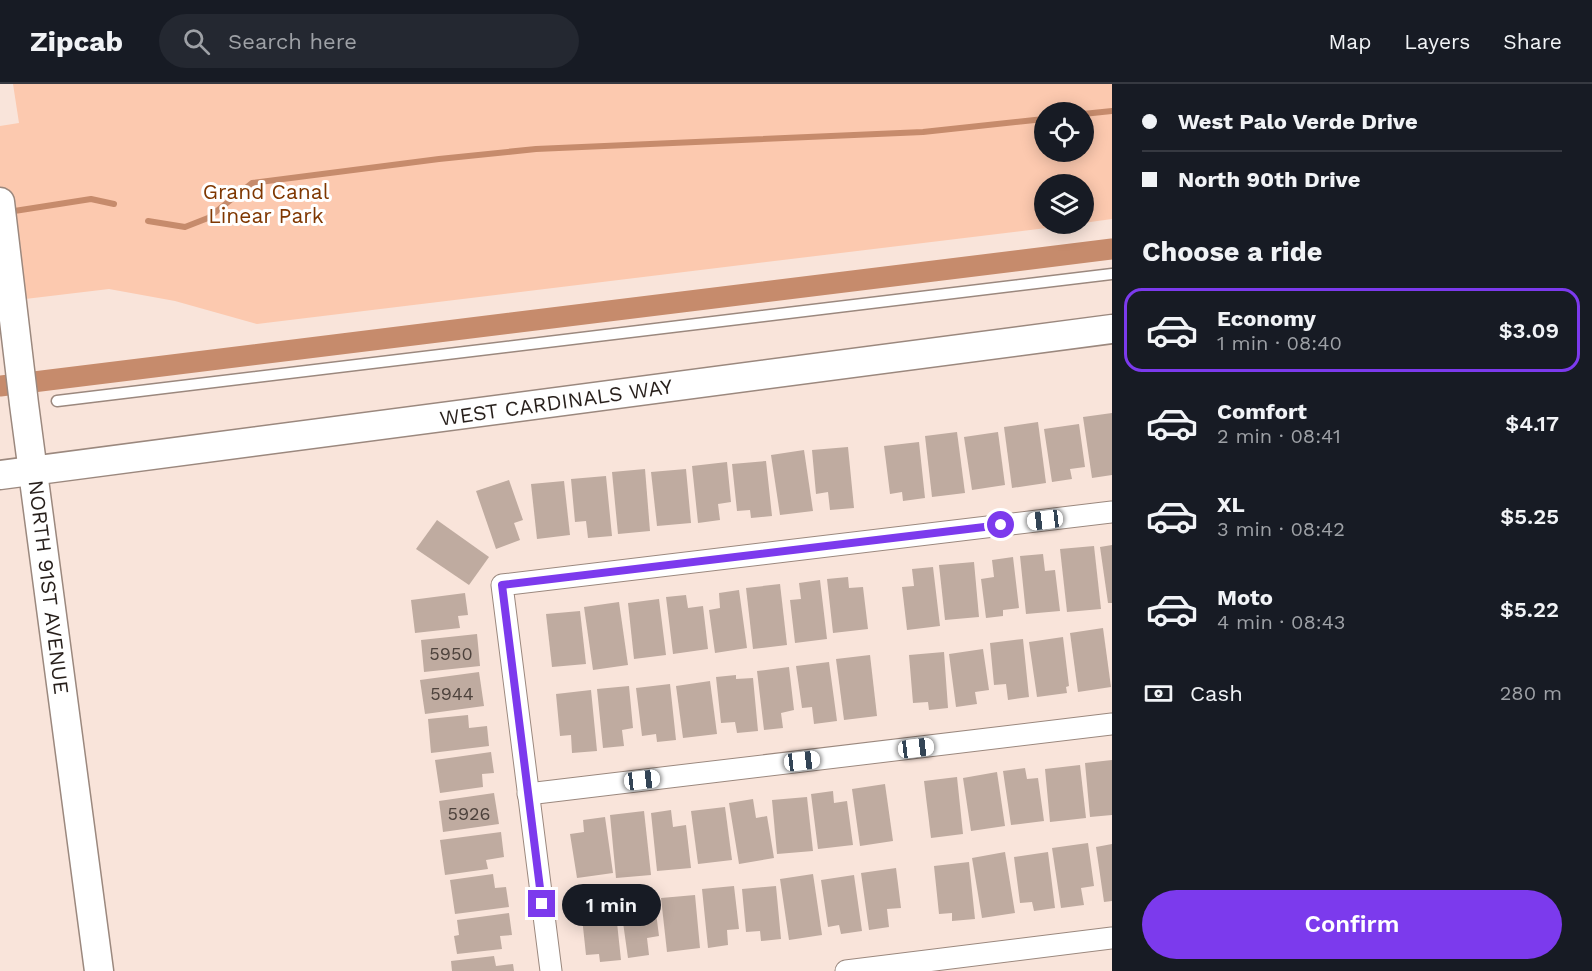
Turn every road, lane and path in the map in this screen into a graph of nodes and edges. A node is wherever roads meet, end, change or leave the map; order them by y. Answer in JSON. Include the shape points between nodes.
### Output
{"nodes":[{"id":1,"x":0,"y":202,"type":"edge"},
{"id":2,"x":1112,"y":274,"type":"edge"},
{"id":3,"x":1112,"y":329,"type":"edge"},
{"id":4,"x":57,"y":401,"type":"dead end"},
{"id":5,"x":33,"y":471,"type":"junction"},
{"id":6,"x":0,"y":475,"type":"edge"},
{"id":7,"x":1112,"y":512,"type":"edge"},
{"id":8,"x":1112,"y":724,"type":"edge"},
{"id":9,"x":528,"y":794,"type":"junction"},
{"id":10,"x":1112,"y":938,"type":"edge"},
{"id":11,"x":99,"y":971,"type":"edge"},
{"id":12,"x":551,"y":971,"type":"edge"},
{"id":13,"x":846,"y":971,"type":"edge"}],
"edges":[{"from":1,"to":5,"type":"main road","name":"NORTH 91ST AVENUE"},
{"from":2,"to":4,"type":"lane"},
{"from":3,"to":5,"type":"main road","name":"WEST CARDINALS WAY"},
{"from":5,"to":6,"type":"main road","name":"WEST CARDINALS WAY"},
{"from":5,"to":11,"type":"main road","name":"NORTH 91ST AVENUE"},
{"from":7,"to":9,"type":"street","via":[[502,585]]},
{"from":8,"to":9,"type":"street"},
{"from":9,"to":12,"type":"street"},
{"from":10,"to":13,"type":"street"}]}
